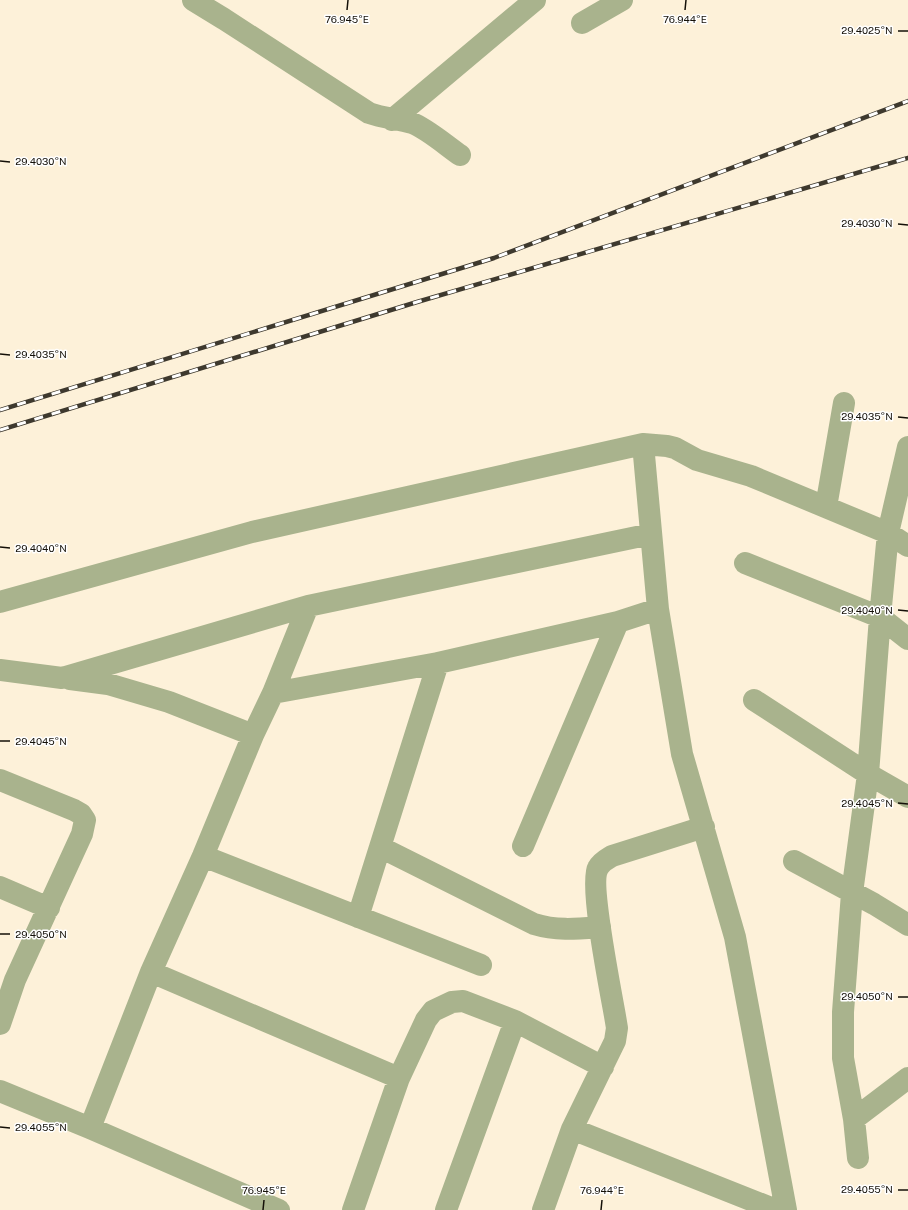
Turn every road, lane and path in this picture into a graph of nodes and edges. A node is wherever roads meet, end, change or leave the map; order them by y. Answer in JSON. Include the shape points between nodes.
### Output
{"nodes":[{"id":1,"x":193,"y":0,"type":"edge"},
{"id":2,"x":535,"y":0,"type":"edge"},
{"id":3,"x":622,"y":0,"type":"edge"},
{"id":4,"x":582,"y":23,"type":"dead end"},
{"id":5,"x":392,"y":120,"type":"junction"},
{"id":6,"x":460,"y":154,"type":"dead end"},
{"id":7,"x":844,"y":403,"type":"dead end"},
{"id":8,"x":643,"y":444,"type":"junction"},
{"id":9,"x":908,"y":446,"type":"edge"},
{"id":10,"x":826,"y":507,"type":"junction"},
{"id":11,"x":888,"y":533,"type":"junction"},
{"id":12,"x":651,"y":534,"type":"junction"},
{"id":13,"x":908,"y":546,"type":"edge"},
{"id":14,"x":745,"y":563,"type":"dead end"},
{"id":15,"x":0,"y":602,"type":"edge"},
{"id":16,"x":308,"y":606,"type":"junction"},
{"id":17,"x":658,"y":609,"type":"junction"},
{"id":18,"x":880,"y":617,"type":"junction"},
{"id":19,"x":618,"y":622,"type":"junction"},
{"id":20,"x":908,"y":639,"type":"edge"},
{"id":21,"x":438,"y":663,"type":"junction"},
{"id":22,"x":0,"y":670,"type":"edge"},
{"id":23,"x":62,"y":678,"type":"junction"},
{"id":24,"x":273,"y":693,"type":"junction"},
{"id":25,"x":754,"y":700,"type":"dead end"},
{"id":26,"x":254,"y":736,"type":"junction"},
{"id":27,"x":868,"y":774,"type":"junction"},
{"id":28,"x":0,"y":780,"type":"edge"},
{"id":29,"x":908,"y":798,"type":"edge"},
{"id":30,"x":704,"y":827,"type":"junction"},
{"id":31,"x":524,"y":846,"type":"dead end"},
{"id":32,"x":380,"y":847,"type":"junction"},
{"id":33,"x":204,"y":856,"type":"junction"},
{"id":34,"x":794,"y":861,"type":"dead end"},
{"id":35,"x":0,"y":887,"type":"edge"},
{"id":36,"x":852,"y":893,"type":"junction"},
{"id":37,"x":49,"y":908,"type":"junction"},
{"id":38,"x":358,"y":917,"type":"junction"},
{"id":39,"x":908,"y":925,"type":"edge"},
{"id":40,"x":600,"y":927,"type":"junction"},
{"id":41,"x":481,"y":965,"type":"dead end"},
{"id":42,"x":151,"y":972,"type":"junction"},
{"id":43,"x":8,"y":977,"type":"edge"},
{"id":44,"x":515,"y":1022,"type":"junction"},
{"id":45,"x":0,"y":1024,"type":"edge"},
{"id":46,"x":603,"y":1067,"type":"junction"},
{"id":47,"x":399,"y":1078,"type":"junction"},
{"id":48,"x":908,"y":1078,"type":"edge"},
{"id":49,"x":0,"y":1091,"type":"edge"},
{"id":50,"x":854,"y":1119,"type":"junction"},
{"id":51,"x":90,"y":1128,"type":"junction"},
{"id":52,"x":572,"y":1129,"type":"junction"},
{"id":53,"x":858,"y":1158,"type":"dead end"},
{"id":54,"x":278,"y":1210,"type":"edge"},
{"id":55,"x":353,"y":1210,"type":"edge"},
{"id":56,"x":446,"y":1210,"type":"edge"},
{"id":57,"x":543,"y":1210,"type":"edge"},
{"id":58,"x":776,"y":1210,"type":"edge"},
{"id":59,"x":786,"y":1210,"type":"edge"}],
"edges":[{"from":1,"to":5,"type":"street","via":[[369,113]]},
{"from":2,"to":5,"type":"street"},
{"from":3,"to":4,"type":"street"},
{"from":5,"to":6,"type":"street","via":[[418,126]]},
{"from":7,"to":10,"type":"street"},
{"from":8,"to":10,"type":"street","via":[[675,448],[703,462],[751,476]]},
{"from":8,"to":12,"type":"street"},
{"from":8,"to":15,"type":"street","via":[[252,532]]},
{"from":9,"to":11,"type":"street"},
{"from":10,"to":11,"type":"street"},
{"from":11,"to":13,"type":"street"},
{"from":11,"to":18,"type":"street"},
{"from":12,"to":16,"type":"street"},
{"from":12,"to":17,"type":"street"},
{"from":14,"to":18,"type":"street"},
{"from":16,"to":23,"type":"street"},
{"from":16,"to":24,"type":"street"},
{"from":17,"to":19,"type":"street"},
{"from":17,"to":30,"type":"street","via":[[682,754]]},
{"from":18,"to":20,"type":"street"},
{"from":18,"to":27,"type":"street"},
{"from":19,"to":21,"type":"street"},
{"from":19,"to":31,"type":"street"},
{"from":21,"to":24,"type":"street"},
{"from":21,"to":32,"type":"street"},
{"from":22,"to":23,"type":"street"},
{"from":23,"to":26,"type":"street","via":[[108,684],[169,702]]},
{"from":24,"to":26,"type":"street"},
{"from":25,"to":27,"type":"street"},
{"from":26,"to":33,"type":"street"},
{"from":27,"to":29,"type":"street"},
{"from":27,"to":36,"type":"street"},
{"from":28,"to":37,"type":"street","via":[[74,810],[85,820],[85,827]]},
{"from":30,"to":40,"type":"street","via":[[612,856],[603,862],[597,868],[595,877]]},
{"from":30,"to":59,"type":"street","via":[[735,937]]},
{"from":32,"to":38,"type":"street"},
{"from":32,"to":40,"type":"street","via":[[534,924],[561,930]]},
{"from":33,"to":38,"type":"street"},
{"from":33,"to":42,"type":"street"},
{"from":34,"to":36,"type":"street"},
{"from":35,"to":37,"type":"street"},
{"from":36,"to":39,"type":"street"},
{"from":36,"to":50,"type":"street","via":[[842,1033],[843,1058]]},
{"from":37,"to":43,"type":"street"},
{"from":38,"to":41,"type":"street"},
{"from":40,"to":46,"type":"street","via":[[617,1028],[615,1041]]},
{"from":42,"to":47,"type":"street"},
{"from":42,"to":51,"type":"street"},
{"from":43,"to":45,"type":"street"},
{"from":44,"to":46,"type":"street"},
{"from":44,"to":47,"type":"street","via":[[463,1001],[444,1005],[433,1011],[426,1020]]},
{"from":44,"to":56,"type":"street"},
{"from":46,"to":52,"type":"street"},
{"from":47,"to":55,"type":"street"},
{"from":48,"to":50,"type":"street"},
{"from":49,"to":51,"type":"street"},
{"from":50,"to":53,"type":"street"},
{"from":51,"to":54,"type":"street"},
{"from":52,"to":57,"type":"street"},
{"from":52,"to":58,"type":"street"}]}
